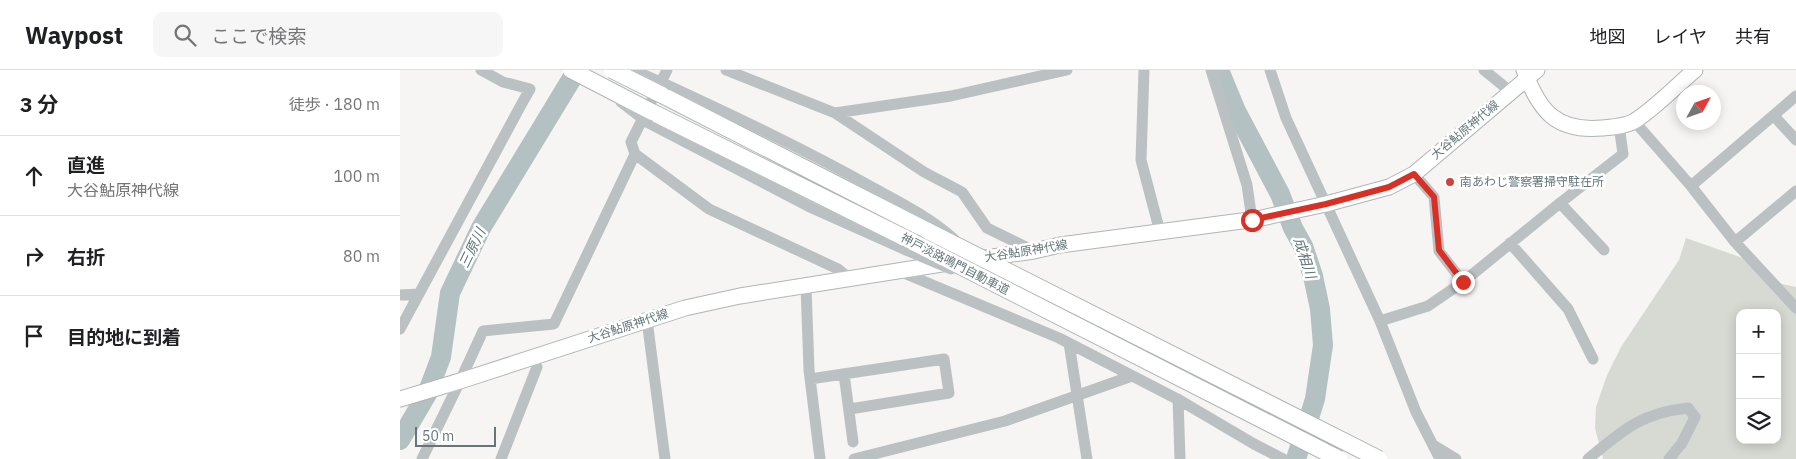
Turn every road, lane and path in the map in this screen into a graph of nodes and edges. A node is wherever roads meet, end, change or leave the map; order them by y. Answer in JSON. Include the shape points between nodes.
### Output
{"nodes":[{"id":1,"x":480,"y":70,"type":"edge"},
{"id":2,"x":571,"y":70,"type":"edge"},
{"id":3,"x":612,"y":70,"type":"edge"},
{"id":4,"x":633,"y":70,"type":"edge"},
{"id":5,"x":667,"y":70,"type":"edge"},
{"id":6,"x":726,"y":70,"type":"edge"},
{"id":7,"x":1067,"y":70,"type":"edge"},
{"id":8,"x":1144,"y":70,"type":"edge"},
{"id":9,"x":1211,"y":70,"type":"edge"},
{"id":10,"x":1270,"y":70,"type":"edge"},
{"id":11,"x":1484,"y":70,"type":"edge"},
{"id":12,"x":1695,"y":70,"type":"edge"},
{"id":13,"x":1529,"y":73,"type":"edge"},
{"id":14,"x":665,"y":90,"type":"junction"},
{"id":15,"x":1511,"y":92,"type":"junction"},
{"id":16,"x":1796,"y":96,"type":"edge"},
{"id":17,"x":835,"y":114,"type":"junction"},
{"id":18,"x":1774,"y":116,"type":"junction"},
{"id":19,"x":1634,"y":122,"type":"junction"},
{"id":20,"x":1618,"y":125,"type":"junction"},
{"id":21,"x":1796,"y":140,"type":"edge"},
{"id":22,"x":635,"y":154,"type":"junction"},
{"id":23,"x":1414,"y":174,"type":"junction"},
{"id":24,"x":1691,"y":186,"type":"junction"},
{"id":25,"x":1796,"y":192,"type":"edge"},
{"id":26,"x":1560,"y":203,"type":"junction"},
{"id":27,"x":1321,"y":205,"type":"junction"},
{"id":28,"x":1254,"y":219,"type":"junction"},
{"id":29,"x":1160,"y":232,"type":"junction"},
{"id":30,"x":1735,"y":242,"type":"junction"},
{"id":31,"x":1510,"y":243,"type":"junction"},
{"id":32,"x":1604,"y":250,"type":"dead end"},
{"id":33,"x":1034,"y":251,"type":"junction"},
{"id":34,"x":898,"y":270,"type":"junction"},
{"id":35,"x":849,"y":278,"type":"junction"},
{"id":36,"x":1463,"y":282,"type":"junction"},
{"id":37,"x":806,"y":286,"type":"junction"},
{"id":38,"x":419,"y":294,"type":"junction"},
{"id":39,"x":400,"y":296,"type":"edge"},
{"id":40,"x":1796,"y":308,"type":"edge"},
{"id":41,"x":647,"y":320,"type":"junction"},
{"id":42,"x":1380,"y":321,"type":"junction"},
{"id":43,"x":400,"y":329,"type":"edge"},
{"id":44,"x":1069,"y":343,"type":"junction"},
{"id":45,"x":1592,"y":358,"type":"dead end"},
{"id":46,"x":537,"y":367,"type":"dead end"},
{"id":47,"x":844,"y":374,"type":"junction"},
{"id":48,"x":1132,"y":376,"type":"junction"},
{"id":49,"x":810,"y":379,"type":"junction"},
{"id":50,"x":457,"y":382,"type":"junction"},
{"id":51,"x":1078,"y":395,"type":"junction"},
{"id":52,"x":400,"y":399,"type":"edge"},
{"id":53,"x":1178,"y":399,"type":"junction"},
{"id":54,"x":850,"y":409,"type":"junction"},
{"id":55,"x":853,"y":442,"type":"dead end"},
{"id":56,"x":1433,"y":445,"type":"junction"},
{"id":57,"x":422,"y":459,"type":"edge"},
{"id":58,"x":501,"y":459,"type":"edge"},
{"id":59,"x":665,"y":459,"type":"edge"},
{"id":60,"x":820,"y":459,"type":"edge"},
{"id":61,"x":854,"y":459,"type":"edge"},
{"id":62,"x":1087,"y":459,"type":"edge"},
{"id":63,"x":1180,"y":459,"type":"edge"},
{"id":64,"x":1283,"y":459,"type":"edge"},
{"id":65,"x":1340,"y":459,"type":"edge"},
{"id":66,"x":1379,"y":459,"type":"edge"},
{"id":67,"x":1440,"y":459,"type":"edge"},
{"id":68,"x":1456,"y":459,"type":"edge"},
{"id":69,"x":1588,"y":459,"type":"edge"},
{"id":70,"x":1669,"y":459,"type":"edge"}],
"edges":[{"from":1,"to":38,"type":"street","via":[[503,82],[530,89]]},
{"from":2,"to":65,"type":"highway","name":"神戸淡路鳴門自動車道","bridge":true,"via":[[650,117]]},
{"from":3,"to":14,"type":"highway","name":"神戸淡路鳴門自動車道","bridge":true},
{"from":4,"to":14,"type":"street","bridge":true},
{"from":5,"to":22,"type":"street","via":[[631,142]]},
{"from":6,"to":17,"type":"street"},
{"from":7,"to":17,"type":"street","via":[[951,96]]},
{"from":8,"to":29,"type":"street","via":[[1141,160]]},
{"from":9,"to":28,"type":"street","via":[[1247,185]]},
{"from":10,"to":27,"type":"street"},
{"from":11,"to":15,"type":"street"},
{"from":12,"to":19,"type":"main road"},
{"from":13,"to":15,"type":"main road","name":"大谷鮎原神代線"},
{"from":13,"to":20,"type":"main road","via":[[1541,105],[1556,120],[1572,128]]},
{"from":14,"to":66,"type":"highway","name":"神戸淡路鳴門自動車道","bridge":true,"via":[[932,227],[964,248]]},
{"from":15,"to":23,"type":"main road","name":"大谷鮎原神代線"},
{"from":16,"to":18,"type":"street"},
{"from":17,"to":33,"type":"street","via":[[924,172],[962,192],[987,228]]},
{"from":18,"to":21,"type":"street"},
{"from":18,"to":24,"type":"street"},
{"from":19,"to":20,"type":"main road"},
{"from":19,"to":24,"type":"street"},
{"from":20,"to":26,"type":"street","via":[[1623,154]]},
{"from":22,"to":35,"type":"street","via":[[709,209],[838,269]]},
{"from":22,"to":50,"type":"street","via":[[554,324],[483,330]]},
{"from":23,"to":27,"type":"main road","name":"大谷鮎原神代線","via":[[1389,187]]},
{"from":23,"to":36,"type":"street","via":[[1434,197],[1439,250]]},
{"from":24,"to":30,"type":"street"},
{"from":25,"to":30,"type":"street"},
{"from":26,"to":31,"type":"street"},
{"from":26,"to":32,"type":"street"},
{"from":27,"to":28,"type":"main road","name":"大谷鮎原神代線"},
{"from":27,"to":42,"type":"street"},
{"from":28,"to":29,"type":"main road","name":"大谷鮎原神代線"},
{"from":29,"to":33,"type":"main road","name":"大谷鮎原神代線"},
{"from":30,"to":40,"type":"street"},
{"from":31,"to":36,"type":"street"},
{"from":31,"to":45,"type":"street","via":[[1568,309]]},
{"from":33,"to":34,"type":"main road","name":"大谷鮎原神代線"},
{"from":34,"to":35,"type":"main road","name":"大谷鮎原神代線"},
{"from":34,"to":44,"type":"street"},
{"from":35,"to":37,"type":"main road","name":"大谷鮎原神代線"},
{"from":36,"to":42,"type":"street","via":[[1428,306]]},
{"from":37,"to":41,"type":"main road","name":"大谷鮎原神代線","via":[[740,296]]},
{"from":37,"to":49,"type":"street"},
{"from":38,"to":39,"type":"street"},
{"from":38,"to":43,"type":"street"},
{"from":41,"to":50,"type":"main road","name":"大谷鮎原神代線"},
{"from":41,"to":59,"type":"street"},
{"from":42,"to":56,"type":"street","via":[[1416,412]]},
{"from":44,"to":48,"type":"street"},
{"from":44,"to":51,"type":"street"},
{"from":46,"to":58,"type":"street"},
{"from":47,"to":49,"type":"street"},
{"from":47,"to":54,"type":"street"},
{"from":47,"to":54,"type":"street","via":[[944,359],[949,394]]},
{"from":48,"to":51,"type":"street"},
{"from":48,"to":53,"type":"street"},
{"from":49,"to":60,"type":"street"},
{"from":50,"to":52,"type":"main road","name":"大谷鮎原神代線"},
{"from":50,"to":57,"type":"street"},
{"from":51,"to":61,"type":"street","via":[[1005,421]]},
{"from":51,"to":62,"type":"street"},
{"from":53,"to":63,"type":"street"},
{"from":53,"to":64,"type":"street"},
{"from":54,"to":55,"type":"street"},
{"from":56,"to":67,"type":"street"},
{"from":56,"to":68,"type":"street"},
{"from":69,"to":70,"type":"street","via":[[1639,420],[1688,408],[1695,417],[1682,444]]}]}
